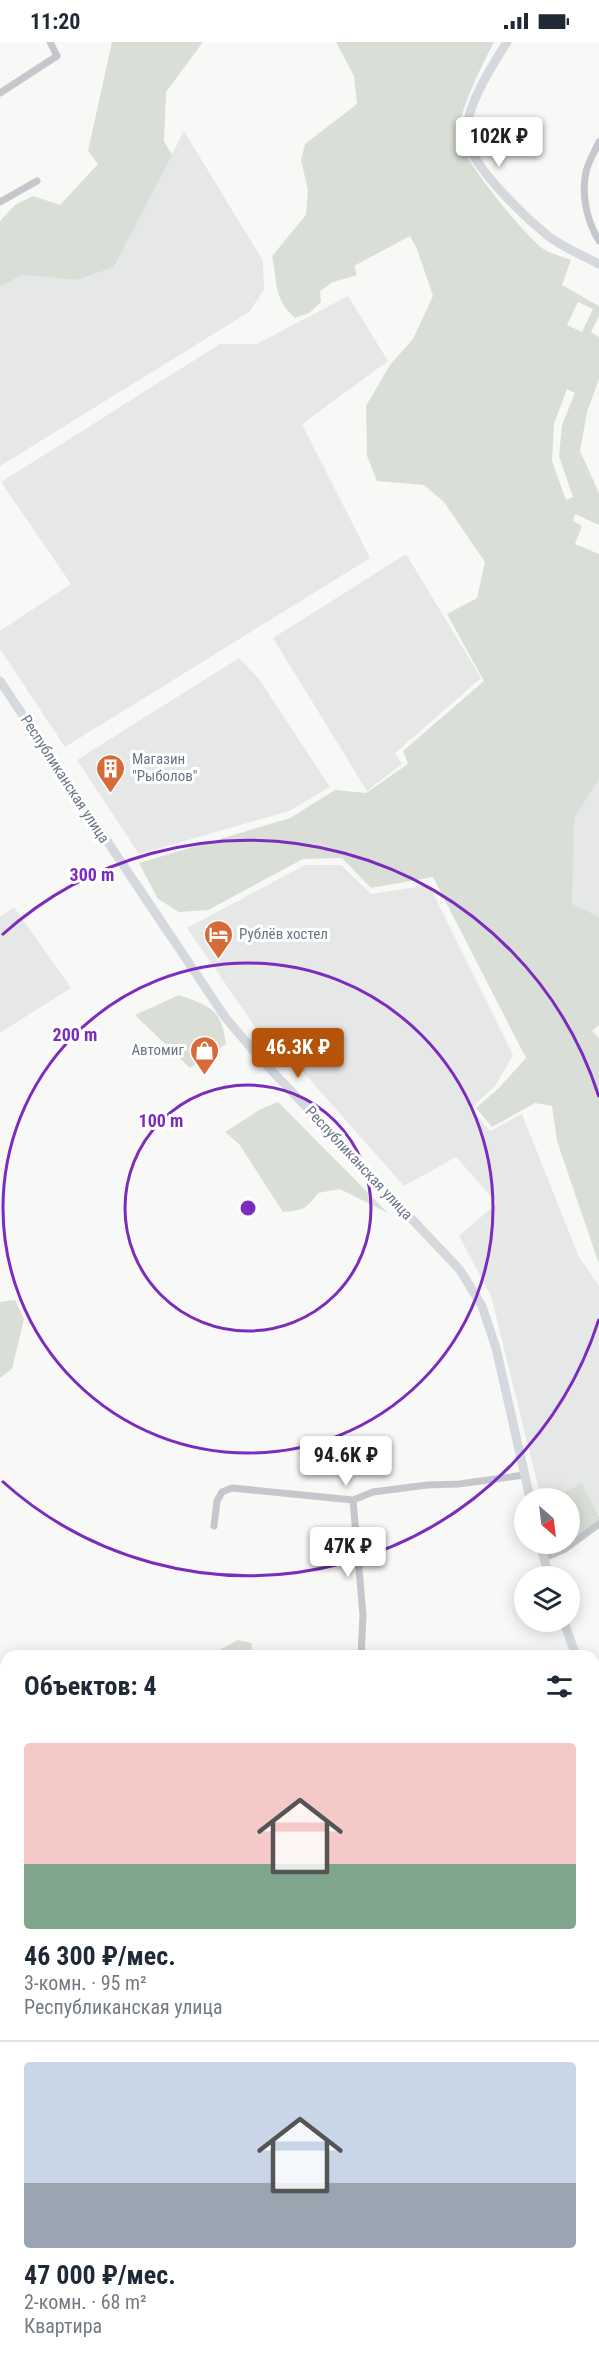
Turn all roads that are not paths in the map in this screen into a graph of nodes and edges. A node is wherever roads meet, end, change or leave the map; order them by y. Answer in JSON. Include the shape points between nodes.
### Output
{"nodes":[{"id":1,"x":50,"y":42,"type":"edge"},
{"id":2,"x":507,"y":42,"type":"edge"},
{"id":3,"x":0,"y":93,"type":"edge"},
{"id":4,"x":599,"y":142,"type":"edge"},
{"id":5,"x":37,"y":181,"type":"dead end"},
{"id":6,"x":0,"y":202,"type":"edge"},
{"id":7,"x":599,"y":241,"type":"edge"},
{"id":8,"x":598,"y":263,"type":"edge"},
{"id":9,"x":0,"y":681,"type":"edge"},
{"id":10,"x":524,"y":1475,"type":"junction"},
{"id":11,"x":527,"y":1488,"type":"edge"},
{"id":12,"x":353,"y":1500,"type":"junction"},
{"id":13,"x":599,"y":1524,"type":"edge"},
{"id":14,"x":214,"y":1526,"type":"dead end"},
{"id":15,"x":543,"y":1554,"type":"edge"},
{"id":16,"x":544,"y":1558,"type":"junction"},
{"id":17,"x":546,"y":1566,"type":"edge"},
{"id":18,"x":568,"y":1632,"type":"edge"},
{"id":19,"x":361,"y":1650,"type":"edge"},
{"id":20,"x":574,"y":1650,"type":"edge"}],
"edges":[{"from":1,"to":3,"type":"street","via":[[57,56]]},
{"from":2,"to":8,"type":"street","via":[[486,76],[469,117],[466,137],[472,155],[548,236]]},
{"from":4,"to":7,"type":"street","via":[[586,172],[586,209]]},
{"from":5,"to":6,"type":"street"},
{"from":9,"to":10,"type":"street","name":"Республиканская улица","via":[[225,1017],[460,1270],[482,1306],[496,1348]]},
{"from":10,"to":11,"type":"street","name":"Республиканская улица"},
{"from":10,"to":12,"type":"street","via":[[373,1492]]},
{"from":12,"to":14,"type":"street","via":[[232,1488],[222,1492],[217,1501]]},
{"from":12,"to":19,"type":"street","via":[[363,1615]]},
{"from":13,"to":16,"type":"street","via":[[565,1549]]},
{"from":15,"to":16,"type":"street"},
{"from":16,"to":17,"type":"street"},
{"from":18,"to":20,"type":"street"}]}
